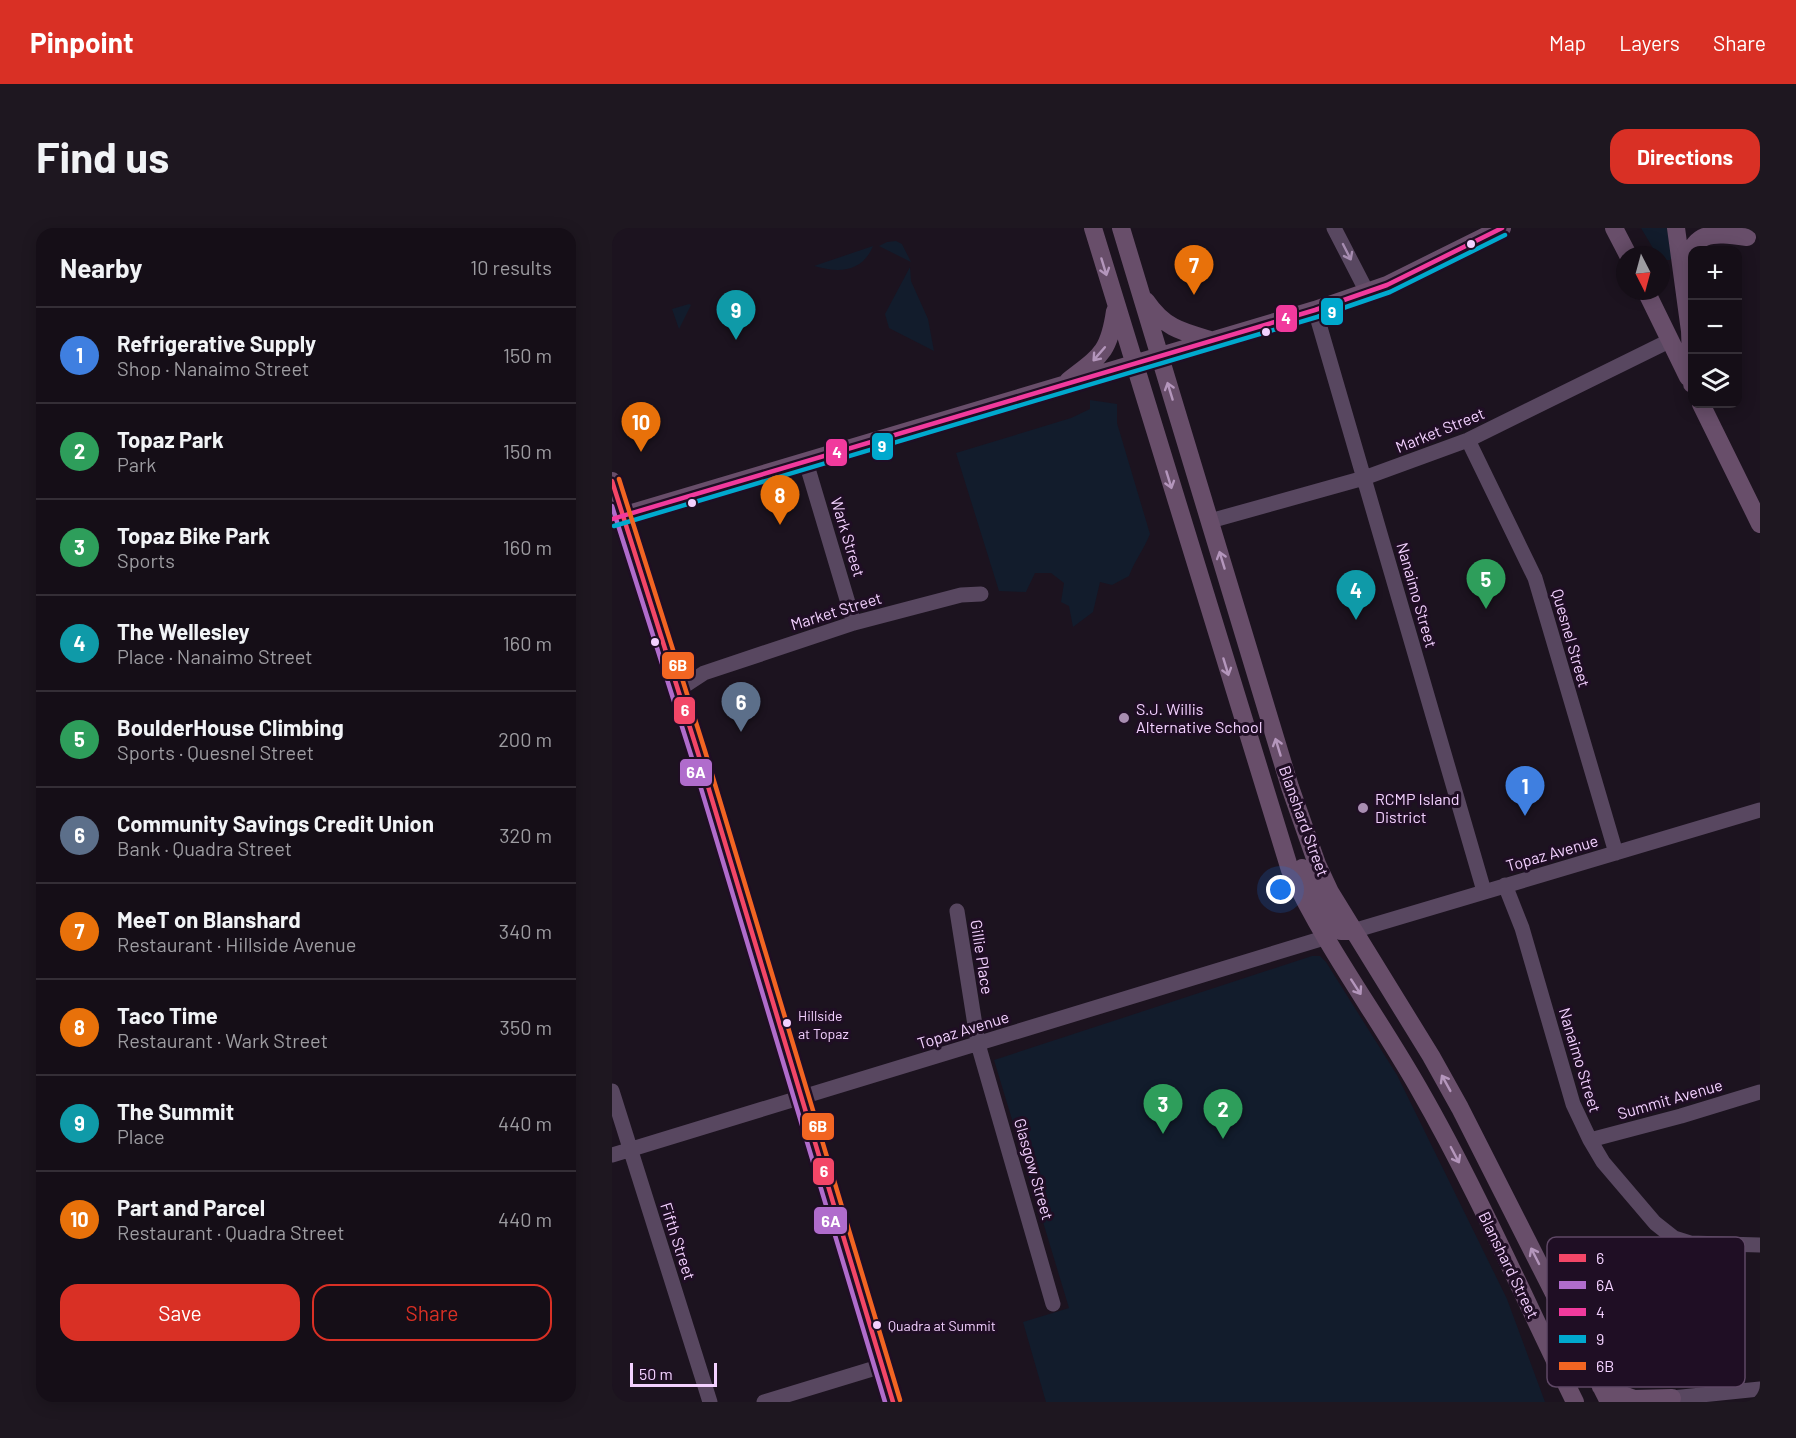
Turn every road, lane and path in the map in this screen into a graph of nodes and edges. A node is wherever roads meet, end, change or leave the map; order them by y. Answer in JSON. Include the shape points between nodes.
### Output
{"nodes":[{"id":1,"x":1093,"y":228,"type":"edge"},
{"id":2,"x":1121,"y":228,"type":"edge"},
{"id":3,"x":1334,"y":228,"type":"edge"},
{"id":4,"x":1502,"y":228,"type":"edge"},
{"id":5,"x":1614,"y":228,"type":"edge"},
{"id":6,"x":1676,"y":228,"type":"edge"},
{"id":7,"x":1728,"y":228,"type":"edge"},
{"id":8,"x":1754,"y":240,"type":"edge"},
{"id":9,"x":1623,"y":246,"type":"edge"},
{"id":10,"x":1684,"y":282,"type":"junction"},
{"id":11,"x":1140,"y":292,"type":"junction"},
{"id":12,"x":1367,"y":292,"type":"junction"},
{"id":13,"x":1651,"y":300,"type":"edge"},
{"id":14,"x":1116,"y":306,"type":"junction"},
{"id":15,"x":1315,"y":310,"type":"junction"},
{"id":16,"x":1671,"y":340,"type":"junction"},
{"id":17,"x":1214,"y":341,"type":"junction"},
{"id":18,"x":1690,"y":354,"type":"edge"},
{"id":19,"x":1160,"y":358,"type":"junction"},
{"id":20,"x":1134,"y":366,"type":"junction"},
{"id":21,"x":1688,"y":376,"type":"edge"},
{"id":22,"x":1060,"y":387,"type":"junction"},
{"id":23,"x":1703,"y":408,"type":"edge"},
{"id":24,"x":1468,"y":440,"type":"junction"},
{"id":25,"x":806,"y":462,"type":"junction"},
{"id":26,"x":1364,"y":478,"type":"junction"},
{"id":27,"x":612,"y":481,"type":"edge"},
{"id":28,"x":617,"y":518,"type":"edge"},
{"id":29,"x":1210,"y":521,"type":"junction"},
{"id":30,"x":1760,"y":524,"type":"edge"},
{"id":31,"x":981,"y":594,"type":"dead end"},
{"id":32,"x":855,"y":622,"type":"junction"},
{"id":33,"x":672,"y":669,"type":"junction"},
{"id":34,"x":704,"y":673,"type":"junction"},
{"id":35,"x":678,"y":690,"type":"junction"},
{"id":36,"x":1264,"y":794,"type":"junction"},
{"id":37,"x":1760,"y":810,"type":"edge"},
{"id":38,"x":1616,"y":854,"type":"junction"},
{"id":39,"x":1505,"y":885,"type":"junction"},
{"id":40,"x":1484,"y":891,"type":"junction"},
{"id":41,"x":957,"y":911,"type":"dead end"},
{"id":42,"x":1353,"y":932,"type":"junction"},
{"id":43,"x":1324,"y":938,"type":"junction"},
{"id":44,"x":978,"y":1044,"type":"junction"},
{"id":45,"x":612,"y":1091,"type":"edge"},
{"id":46,"x":1760,"y":1092,"type":"edge"},
{"id":47,"x":801,"y":1099,"type":"junction"},
{"id":48,"x":1590,"y":1140,"type":"junction"},
{"id":49,"x":630,"y":1149,"type":"junction"},
{"id":50,"x":612,"y":1155,"type":"edge"},
{"id":51,"x":1673,"y":1237,"type":"edge"},
{"id":52,"x":1745,"y":1245,"type":"edge"},
{"id":53,"x":1760,"y":1245,"type":"edge"},
{"id":54,"x":1547,"y":1280,"type":"edge"},
{"id":55,"x":1053,"y":1304,"type":"dead end"},
{"id":56,"x":1547,"y":1344,"type":"edge"},
{"id":57,"x":882,"y":1366,"type":"junction"},
{"id":58,"x":1568,"y":1387,"type":"edge"},
{"id":59,"x":1760,"y":1389,"type":"edge"},
{"id":60,"x":1605,"y":1394,"type":"edge"},
{"id":61,"x":1668,"y":1400,"type":"edge"},
{"id":62,"x":710,"y":1402,"type":"edge"},
{"id":63,"x":764,"y":1402,"type":"edge"},
{"id":64,"x":892,"y":1402,"type":"edge"},
{"id":65,"x":1575,"y":1402,"type":"edge"}],
"edges":[{"from":1,"to":14,"type":"main road","name":"Blanshard Street","one_way":true},
{"from":2,"to":11,"type":"main road","name":"Blanshard Street"},
{"from":3,"to":12,"type":"street","one_way":true},
{"from":4,"to":12,"type":"main road"},
{"from":5,"to":9,"type":"main road"},
{"from":6,"to":10,"type":"main road"},
{"from":7,"to":8,"type":"main road"},
{"from":8,"to":10,"type":"main road","via":[[1712,234],[1702,238],[1693,244],[1687,256]]},
{"from":10,"to":18,"type":"main road"},
{"from":11,"to":17,"type":"main road","via":[[1155,314],[1172,329]]},
{"from":11,"to":19,"type":"main road","name":"Blanshard Street"},
{"from":12,"to":15,"type":"main road"},
{"from":13,"to":16,"type":"main road"},
{"from":14,"to":20,"type":"main road","name":"Blanshard Street"},
{"from":14,"to":22,"type":"main road","one_way":true,"via":[[1111,339],[1097,358]]},
{"from":15,"to":17,"type":"main road"},
{"from":15,"to":26,"type":"street","name":"Nanaimo Street"},
{"from":16,"to":21,"type":"main road"},
{"from":16,"to":24,"type":"street","name":"Market Street"},
{"from":17,"to":19,"type":"main road"},
{"from":19,"to":20,"type":"main road"},
{"from":29,"to":19,"type":"main road","name":"Blanshard Street","one_way":true},
{"from":20,"to":22,"type":"main road"},
{"from":20,"to":36,"type":"main road","name":"Blanshard Street","one_way":true},
{"from":22,"to":25,"type":"main road"},
{"from":23,"to":30,"type":"main road"},
{"from":24,"to":26,"type":"street","name":"Market Street"},
{"from":24,"to":38,"type":"street","name":"Quesnel Street","via":[[1535,578]]},
{"from":25,"to":28,"type":"main road"},
{"from":25,"to":32,"type":"street","name":"Wark Street"},
{"from":26,"to":29,"type":"street","name":"Market Street"},
{"from":26,"to":40,"type":"street","name":"Nanaimo Street"},
{"from":27,"to":28,"type":"main road"},
{"from":28,"to":33,"type":"main road"},
{"from":42,"to":29,"type":"main road","name":"Blanshard Street","one_way":true,"via":[[1330,892],[1305,833]]},
{"from":31,"to":32,"type":"street","name":"Market Street","via":[[960,595]]},
{"from":32,"to":34,"type":"street","name":"Market Street"},
{"from":33,"to":34,"type":"street","name":"Market Street"},
{"from":33,"to":35,"type":"main road"},
{"from":34,"to":35,"type":"street","name":"Market Street"},
{"from":35,"to":47,"type":"main road"},
{"from":36,"to":42,"type":"main road","via":[[1335,927]]},
{"from":36,"to":43,"type":"main road","name":"Blanshard Street","via":[[1290,870]]},
{"from":37,"to":38,"type":"street","name":"Topaz Avenue"},
{"from":38,"to":39,"type":"street","name":"Topaz Avenue"},
{"from":39,"to":40,"type":"street","name":"Topaz Avenue"},
{"from":39,"to":48,"type":"street","name":"Nanaimo Street","via":[[1522,928],[1573,1104]]},
{"from":40,"to":42,"type":"street","name":"Topaz Avenue"},
{"from":41,"to":44,"type":"street","name":"Gillie Place"},
{"from":54,"to":42,"type":"main road","name":"Blanshard Street","one_way":true,"via":[[1426,1047]]},
{"from":43,"to":44,"type":"street","name":"Topaz Avenue"},
{"from":43,"to":56,"type":"main road","name":"Blanshard Street","one_way":true,"via":[[1421,1092]]},
{"from":44,"to":47,"type":"street","name":"Topaz Avenue"},
{"from":44,"to":55,"type":"street","name":"Glasgow Street"},
{"from":45,"to":49,"type":"street","name":"Fifth Street"},
{"from":46,"to":48,"type":"street","name":"Summit Avenue"},
{"from":47,"to":49,"type":"street","name":"Topaz Avenue"},
{"from":47,"to":57,"type":"main road"},
{"from":48,"to":51,"type":"street","name":"Nanaimo Street","via":[[1623,1187]]},
{"from":49,"to":50,"type":"street","name":"Topaz Avenue"},
{"from":49,"to":62,"type":"street","name":"Fifth Street"},
{"from":52,"to":53,"type":"street","name":"Nanaimo Street"},
{"from":57,"to":63,"type":"street"},
{"from":57,"to":64,"type":"main road"},
{"from":58,"to":65,"type":"main road","name":"Blanshard Street","one_way":true},
{"from":59,"to":61,"type":"street"},
{"from":60,"to":61,"type":"main road"}]}
